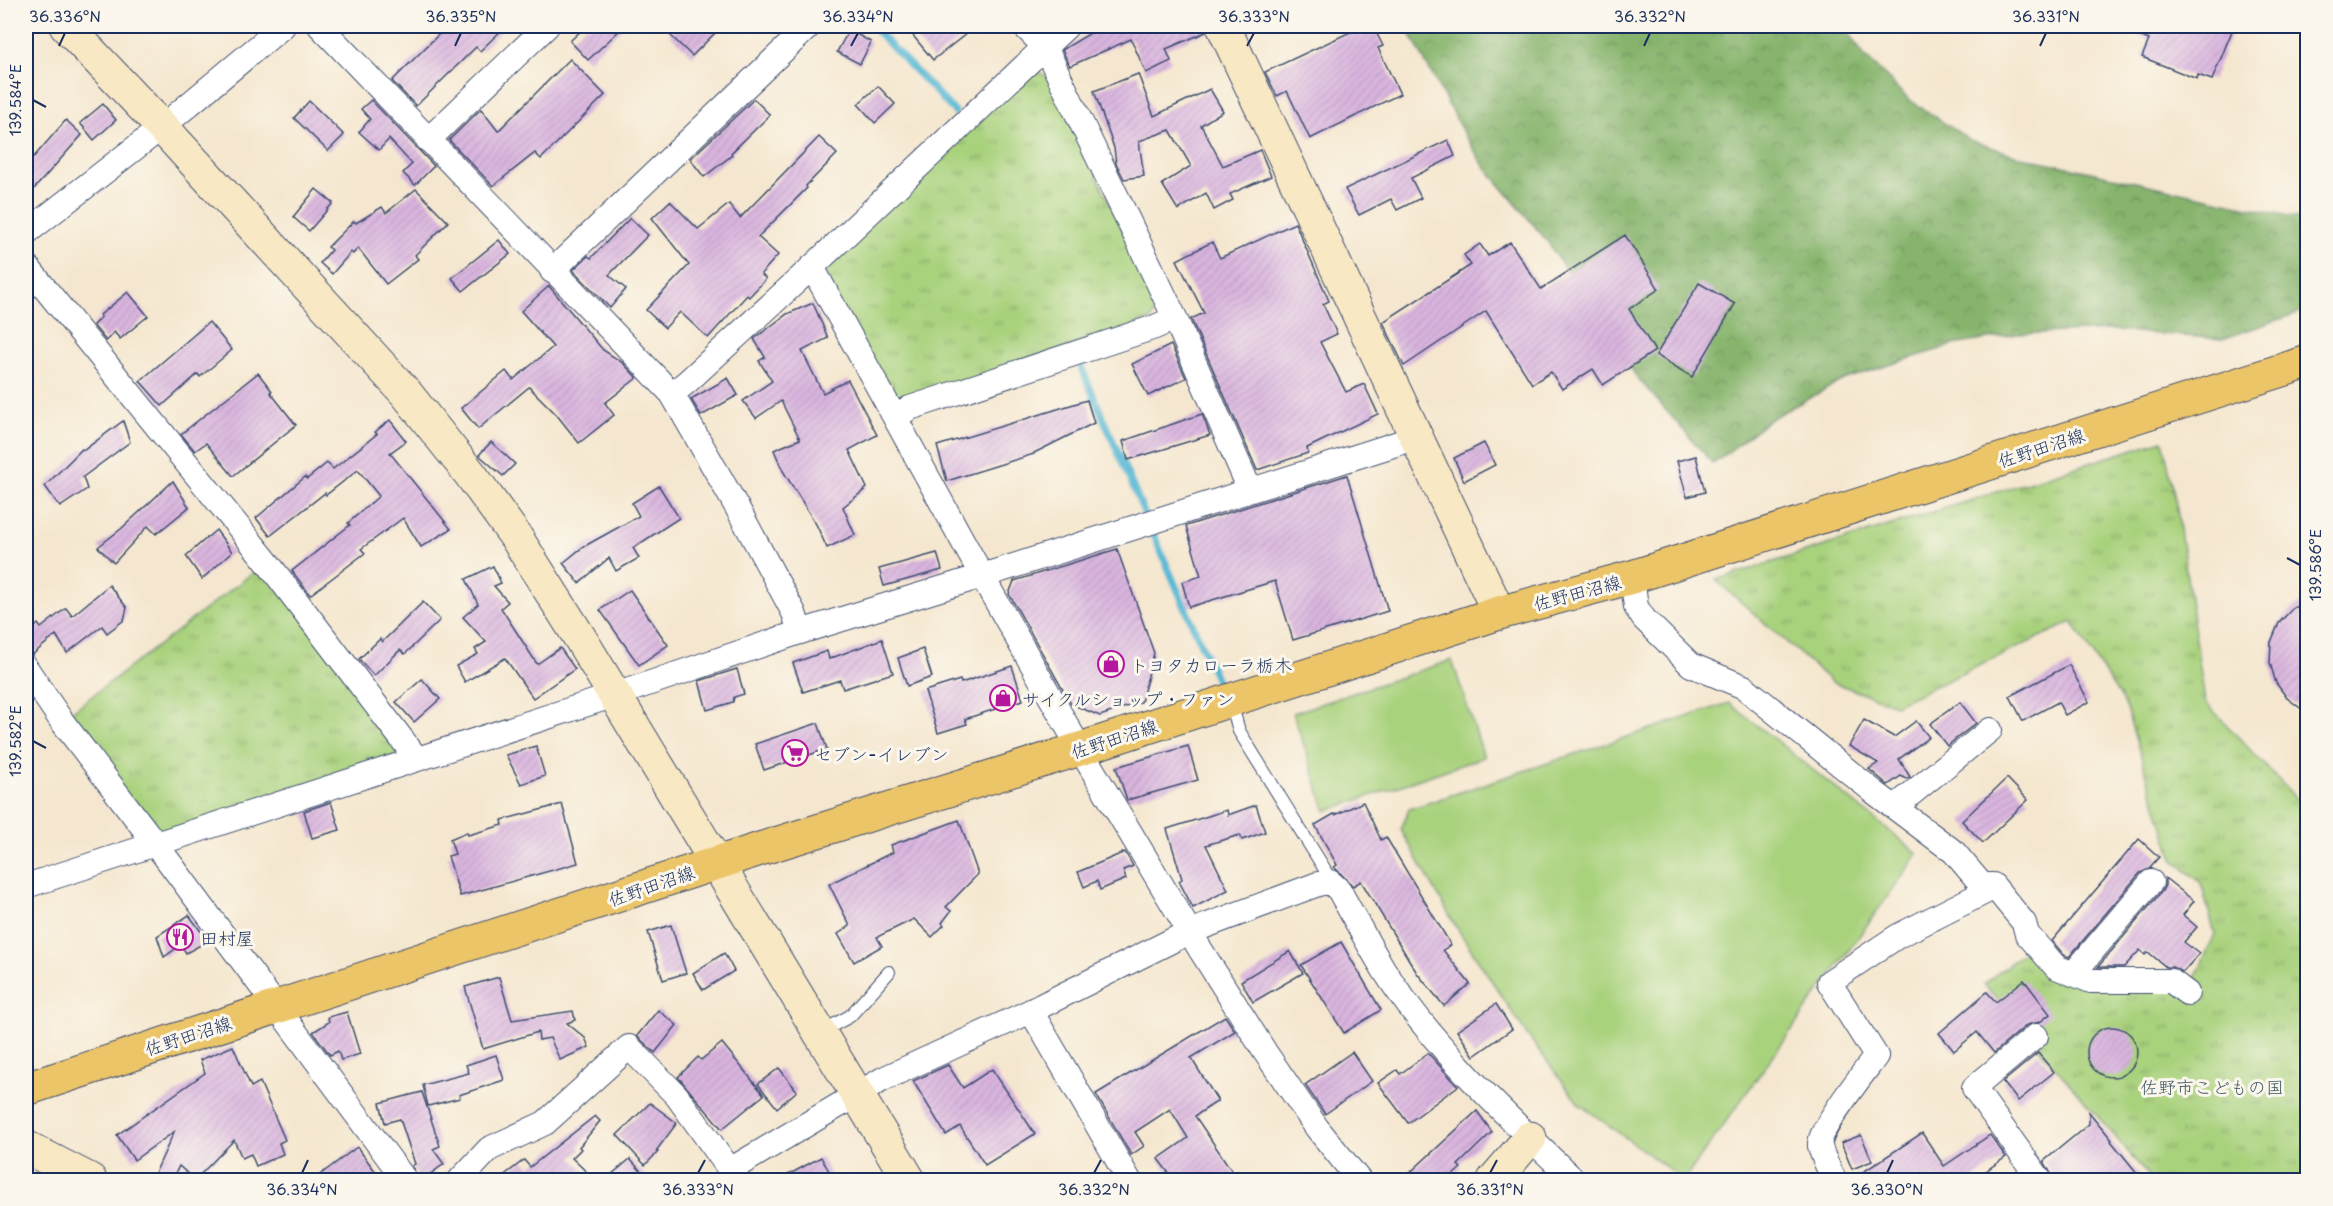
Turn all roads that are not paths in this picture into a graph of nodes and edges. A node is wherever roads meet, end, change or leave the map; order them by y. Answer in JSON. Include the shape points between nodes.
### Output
{"nodes":[{"id":1,"x":66,"y":26,"type":"edge"},
{"id":2,"x":283,"y":26,"type":"edge"},
{"id":3,"x":320,"y":26,"type":"edge"},
{"id":4,"x":547,"y":26,"type":"edge"},
{"id":5,"x":809,"y":26,"type":"edge"},
{"id":6,"x":1024,"y":26,"type":"edge"},
{"id":7,"x":1067,"y":26,"type":"edge"},
{"id":8,"x":1223,"y":26,"type":"edge"},
{"id":9,"x":1045,"y":47,"type":"junction"},
{"id":10,"x":162,"y":127,"type":"junction"},
{"id":11,"x":428,"y":140,"type":"junction"},
{"id":12,"x":26,"y":233,"type":"edge"},
{"id":13,"x":26,"y":266,"type":"edge"},
{"id":14,"x":813,"y":267,"type":"junction"},
{"id":15,"x":552,"y":271,"type":"junction"},
{"id":16,"x":1174,"y":318,"type":"junction"},
{"id":17,"x":2307,"y":362,"type":"edge"},
{"id":18,"x":672,"y":394,"type":"junction"},
{"id":19,"x":896,"y":417,"type":"junction"},
{"id":20,"x":1416,"y":434,"type":"junction"},
{"id":21,"x":1250,"y":490,"type":"junction"},
{"id":22,"x":982,"y":576,"type":"junction"},
{"id":23,"x":1632,"y":577,"type":"junction"},
{"id":24,"x":1500,"y":613,"type":"junction"},
{"id":25,"x":800,"y":632,"type":"junction"},
{"id":26,"x":26,"y":668,"type":"edge"},
{"id":27,"x":615,"y":695,"type":"junction"},
{"id":28,"x":1231,"y":700,"type":"junction"},
{"id":29,"x":1990,"y":730,"type":"dead end"},
{"id":30,"x":1080,"y":749,"type":"junction"},
{"id":31,"x":417,"y":759,"type":"junction"},
{"id":32,"x":1895,"y":807,"type":"junction"},
{"id":33,"x":155,"y":843,"type":"junction"},
{"id":34,"x":716,"y":863,"type":"junction"},
{"id":35,"x":1330,"y":882,"type":"junction"},
{"id":36,"x":2151,"y":882,"type":"dead end"},
{"id":37,"x":1981,"y":885,"type":"junction"},
{"id":38,"x":26,"y":886,"type":"edge"},
{"id":39,"x":1189,"y":932,"type":"junction"},
{"id":40,"x":889,"y":972,"type":"dead end"},
{"id":41,"x":2073,"y":974,"type":"junction"},
{"id":42,"x":2187,"y":993,"type":"dead end"},
{"id":43,"x":275,"y":1006,"type":"junction"},
{"id":44,"x":1031,"y":1011,"type":"junction"},
{"id":45,"x":820,"y":1032,"type":"junction"},
{"id":46,"x":2036,"y":1036,"type":"dead end"},
{"id":47,"x":26,"y":1089,"type":"edge"},
{"id":48,"x":857,"y":1094,"type":"junction"},
{"id":49,"x":1530,"y":1138,"type":"junction"},
{"id":50,"x":26,"y":1147,"type":"edge"},
{"id":51,"x":90,"y":1180,"type":"edge"},
{"id":52,"x":405,"y":1180,"type":"edge"},
{"id":53,"x":460,"y":1180,"type":"edge"},
{"id":54,"x":909,"y":1180,"type":"edge"},
{"id":55,"x":1129,"y":1180,"type":"edge"},
{"id":56,"x":1359,"y":1180,"type":"edge"},
{"id":57,"x":1494,"y":1180,"type":"edge"},
{"id":58,"x":1574,"y":1180,"type":"edge"},
{"id":59,"x":1834,"y":1180,"type":"edge"},
{"id":60,"x":2040,"y":1180,"type":"edge"}],
"edges":[{"from":1,"to":10,"type":"street"},
{"from":2,"to":10,"type":"street"},
{"from":3,"to":11,"type":"street"},
{"from":4,"to":11,"type":"street"},
{"from":5,"to":15,"type":"street"},
{"from":6,"to":9,"type":"street"},
{"from":7,"to":9,"type":"street"},
{"from":8,"to":20,"type":"street"},
{"from":9,"to":14,"type":"street"},
{"from":9,"to":16,"type":"street"},
{"from":10,"to":12,"type":"street"},
{"from":10,"to":27,"type":"street","via":[[406,393],[516,537]]},
{"from":11,"to":15,"type":"street"},
{"from":13,"to":31,"type":"street","via":[[267,562]]},
{"from":14,"to":18,"type":"street"},
{"from":14,"to":19,"type":"street"},
{"from":15,"to":18,"type":"street"},
{"from":16,"to":19,"type":"street","via":[[910,408]]},
{"from":16,"to":21,"type":"street"},
{"from":17,"to":23,"type":"main road","name":"佐野田沼線"},
{"from":18,"to":25,"type":"street","via":[[783,592]]},
{"from":19,"to":22,"type":"street"},
{"from":20,"to":21,"type":"street"},
{"from":20,"to":24,"type":"street"},
{"from":21,"to":22,"type":"street"},
{"from":22,"to":25,"type":"street"},
{"from":22,"to":30,"type":"street"},
{"from":23,"to":24,"type":"main road","name":"佐野田沼線"},
{"from":23,"to":32,"type":"street","via":[[1636,607],[1644,619],[1691,665],[1744,687]]},
{"from":24,"to":28,"type":"main road","name":"佐野田沼線"},
{"from":25,"to":27,"type":"street"},
{"from":26,"to":33,"type":"street"},
{"from":27,"to":31,"type":"street"},
{"from":27,"to":34,"type":"street"},
{"from":28,"to":30,"type":"main road","name":"佐野田沼線"},
{"from":28,"to":35,"type":"lane","via":[[1239,731]]},
{"from":29,"to":32,"type":"street"},
{"from":30,"to":34,"type":"main road","name":"佐野田沼線"},
{"from":30,"to":39,"type":"street"},
{"from":31,"to":33,"type":"street"},
{"from":32,"to":37,"type":"street","via":[[1954,852]]},
{"from":33,"to":38,"type":"street"},
{"from":33,"to":43,"type":"street"},
{"from":34,"to":43,"type":"main road","name":"佐野田沼線"},
{"from":34,"to":45,"type":"street"},
{"from":35,"to":39,"type":"street"},
{"from":35,"to":49,"type":"street","via":[[1339,890],[1384,971],[1429,1031],[1467,1076]]},
{"from":36,"to":41,"type":"street"},
{"from":37,"to":41,"type":"street","via":[[1993,885],[2056,967]]},
{"from":37,"to":59,"type":"street","via":[[1987,891],[1898,936],[1829,982],[1876,1056],[1820,1139]]},
{"from":39,"to":44,"type":"street"},
{"from":39,"to":56,"type":"street","via":[[1317,1128]]},
{"from":40,"to":45,"type":"lane","via":[[849,1016]]},
{"from":41,"to":42,"type":"street","via":[[2091,981],[2170,981]]},
{"from":43,"to":47,"type":"main road","name":"佐野田沼線"},
{"from":43,"to":52,"type":"street"},
{"from":44,"to":48,"type":"street"},
{"from":44,"to":55,"type":"street"},
{"from":45,"to":48,"type":"street"},
{"from":46,"to":60,"type":"street","via":[[1974,1088]]},
{"from":48,"to":53,"type":"street","via":[[730,1170],[677,1096],[629,1047],[545,1123],[489,1149]]},
{"from":48,"to":54,"type":"street"},
{"from":49,"to":57,"type":"street"},
{"from":49,"to":58,"type":"street"},
{"from":50,"to":51,"type":"street"}]}
